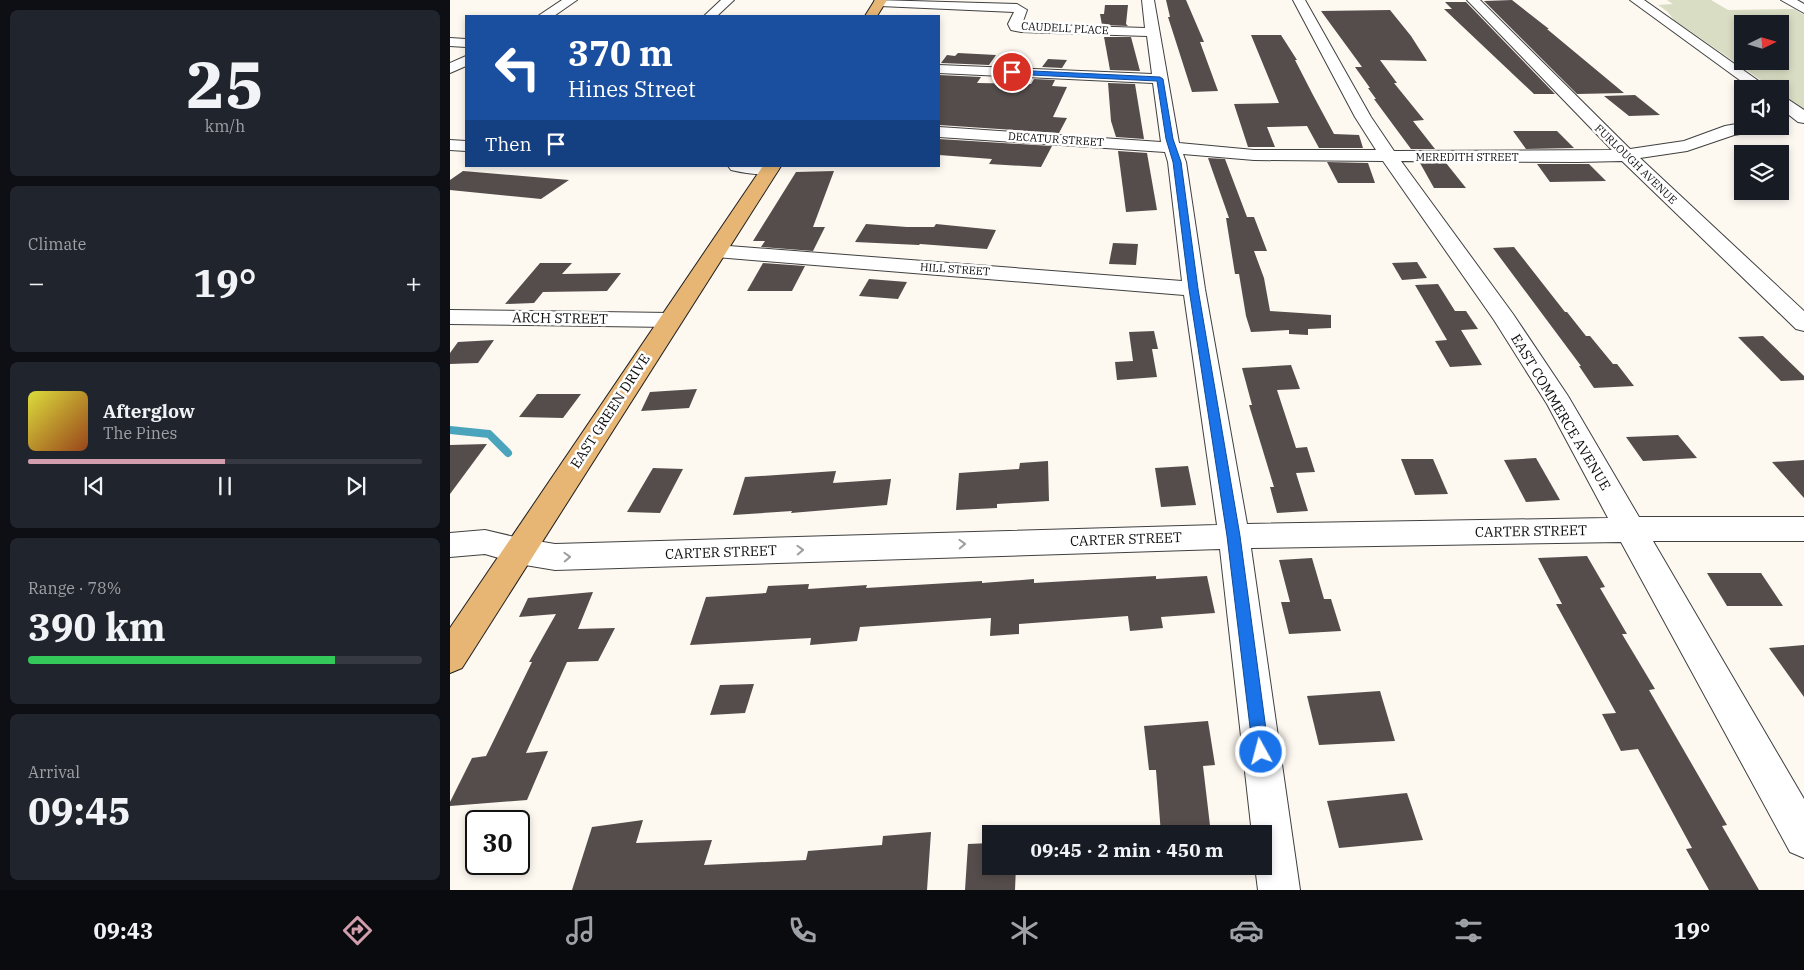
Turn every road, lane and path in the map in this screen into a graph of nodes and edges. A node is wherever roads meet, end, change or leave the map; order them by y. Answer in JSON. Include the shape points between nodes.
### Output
{"nodes":[{"id":1,"x":571,"y":0,"type":"edge"},
{"id":2,"x":728,"y":0,"type":"edge"},
{"id":3,"x":1148,"y":0,"type":"edge"},
{"id":4,"x":1298,"y":0,"type":"edge"},
{"id":5,"x":1473,"y":0,"type":"edge"},
{"id":6,"x":1636,"y":0,"type":"edge"},
{"id":7,"x":1787,"y":0,"type":"edge"},
{"id":8,"x":881,"y":1,"type":"edge"},
{"id":9,"x":1804,"y":9,"type":"edge"},
{"id":10,"x":547,"y":15,"type":"edge"},
{"id":11,"x":711,"y":15,"type":"edge"},
{"id":12,"x":872,"y":15,"type":"edge"},
{"id":13,"x":1153,"y":32,"type":"junction"},
{"id":14,"x":450,"y":42,"type":"edge"},
{"id":15,"x":465,"y":43,"type":"edge"},
{"id":16,"x":465,"y":61,"type":"edge"},
{"id":17,"x":450,"y":69,"type":"edge"},
{"id":18,"x":940,"y":69,"type":"edge"},
{"id":19,"x":1160,"y":79,"type":"junction"},
{"id":20,"x":1749,"y":80,"type":"edge"},
{"id":21,"x":1789,"y":111,"type":"edge"},
{"id":22,"x":1799,"y":122,"type":"edge"},
{"id":23,"x":1734,"y":130,"type":"edge"},
{"id":24,"x":940,"y":132,"type":"edge"},
{"id":25,"x":450,"y":145,"type":"edge"},
{"id":26,"x":465,"y":146,"type":"edge"},
{"id":27,"x":1172,"y":148,"type":"junction"},
{"id":28,"x":1626,"y":155,"type":"junction"},
{"id":29,"x":1389,"y":157,"type":"junction"},
{"id":30,"x":754,"y":167,"type":"edge"},
{"id":31,"x":771,"y":168,"type":"edge"},
{"id":32,"x":716,"y":251,"type":"junction"},
{"id":33,"x":1194,"y":289,"type":"junction"},
{"id":34,"x":450,"y":317,"type":"edge"},
{"id":35,"x":670,"y":320,"type":"junction"},
{"id":36,"x":1804,"y":324,"type":"edge"},
{"id":37,"x":1629,"y":528,"type":"junction"},
{"id":38,"x":1804,"y":529,"type":"edge"},
{"id":39,"x":1234,"y":536,"type":"junction"},
{"id":40,"x":450,"y":545,"type":"edge"},
{"id":41,"x":519,"y":551,"type":"junction"},
{"id":42,"x":450,"y":657,"type":"edge"},
{"id":43,"x":1804,"y":838,"type":"edge"},
{"id":44,"x":1279,"y":890,"type":"edge"}],
"edges":[{"from":1,"to":10,"type":"street"},
{"from":2,"to":11,"type":"street"},
{"from":3,"to":13,"type":"street"},
{"from":4,"to":29,"type":"street","name":"EAST COMMERCE AVENUE"},
{"from":5,"to":28,"type":"street","name":"FURLOUGH AVENUE"},
{"from":6,"to":20,"type":"street"},
{"from":7,"to":9,"type":"street"},
{"from":8,"to":12,"type":"main road"},
{"from":8,"to":13,"type":"street","name":"CAUDELL PLACE","via":[[1017,8],[1022,10],[1015,24],[1021,28]]},
{"from":13,"to":19,"type":"street"},
{"from":14,"to":15,"type":"street"},
{"from":16,"to":17,"type":"street"},
{"from":18,"to":19,"type":"street"},
{"from":19,"to":27,"type":"street"},
{"from":21,"to":22,"type":"street"},
{"from":23,"to":28,"type":"street","name":"MEREDITH STREET","via":[[1687,146]]},
{"from":24,"to":27,"type":"street","name":"DECATUR STREET"},
{"from":25,"to":26,"type":"street"},
{"from":27,"to":29,"type":"street","name":"MEREDITH STREET","via":[[1254,156]]},
{"from":27,"to":33,"type":"street","via":[[1177,162]]},
{"from":28,"to":29,"type":"street","name":"MEREDITH STREET"},
{"from":28,"to":36,"type":"street","name":"FURLOUGH AVENUE"},
{"from":29,"to":37,"type":"street","name":"EAST COMMERCE AVENUE","via":[[1505,318],[1548,385]]},
{"from":30,"to":31,"type":"street"},
{"from":31,"to":32,"type":"main road","name":"EAST GREEN DRIVE"},
{"from":32,"to":33,"type":"street","name":"HILL STREET"},
{"from":32,"to":35,"type":"main road","name":"EAST GREEN DRIVE"},
{"from":33,"to":39,"type":"street"},
{"from":34,"to":35,"type":"street","name":"ARCH STREET"},
{"from":35,"to":41,"type":"main road","name":"EAST GREEN DRIVE"},
{"from":37,"to":38,"type":"street","name":"CARTER STREET"},
{"from":37,"to":39,"type":"street","name":"CARTER STREET"},
{"from":37,"to":43,"type":"street","name":"EAST COMMERCE AVENUE"},
{"from":41,"to":39,"type":"street","name":"CARTER STREET","one_way":true,"via":[[555,557]]},
{"from":39,"to":44,"type":"street"},
{"from":40,"to":41,"type":"street","name":"CARTER STREET","via":[[485,542]]},
{"from":41,"to":42,"type":"main road","name":"EAST GREEN DRIVE"}]}
